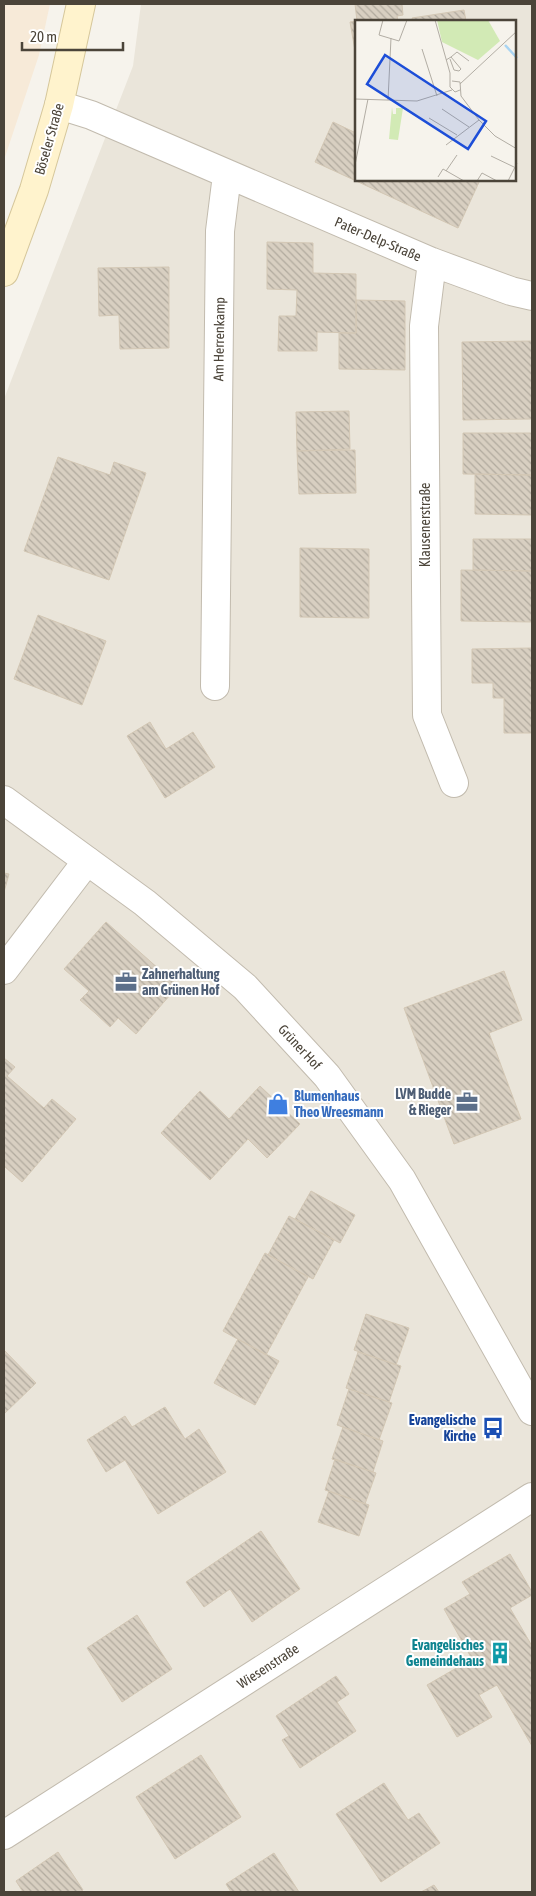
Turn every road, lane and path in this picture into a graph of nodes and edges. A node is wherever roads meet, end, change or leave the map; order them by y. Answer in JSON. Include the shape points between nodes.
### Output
{"nodes":[{"id":1,"x":81,"y":4,"type":"edge"},
{"id":2,"x":59,"y":105,"type":"junction"},
{"id":3,"x":227,"y":175,"type":"junction"},
{"id":4,"x":432,"y":262,"type":"junction"},
{"id":5,"x":4,"y":272,"type":"edge"},
{"id":6,"x":532,"y":296,"type":"edge"},
{"id":7,"x":215,"y":686,"type":"dead end"},
{"id":8,"x":454,"y":783,"type":"dead end"},
{"id":9,"x":7,"y":805,"type":"edge"},
{"id":10,"x":87,"y":861,"type":"junction"},
{"id":11,"x":4,"y":970,"type":"edge"},
{"id":12,"x":532,"y":1411,"type":"edge"},
{"id":13,"x":532,"y":1497,"type":"edge"},
{"id":14,"x":4,"y":1835,"type":"edge"}],
"edges":[{"from":1,"to":2,"type":"main road","name":"Böseler Straße"},
{"from":2,"to":3,"type":"street","via":[[91,115]]},
{"from":2,"to":5,"type":"main road","name":"Böseler Straße","via":[[34,190]]},
{"from":3,"to":4,"type":"street","name":"Pater-Delp-Straße"},
{"from":3,"to":7,"type":"street","name":"Am Herrenkamp","via":[[220,231]]},
{"from":4,"to":6,"type":"street","name":"Pater-Delp-Straße"},
{"from":4,"to":8,"type":"street","name":"Klausenerstraße","via":[[424,326],[427,715]]},
{"from":9,"to":10,"type":"street","name":"Grüner Hof"},
{"from":10,"to":11,"type":"street"},
{"from":10,"to":12,"type":"street","name":"Grüner Hof","via":[[145,903],[245,987],[327,1076],[402,1180]]},
{"from":13,"to":14,"type":"street","name":"Wiesenstraße"}]}
